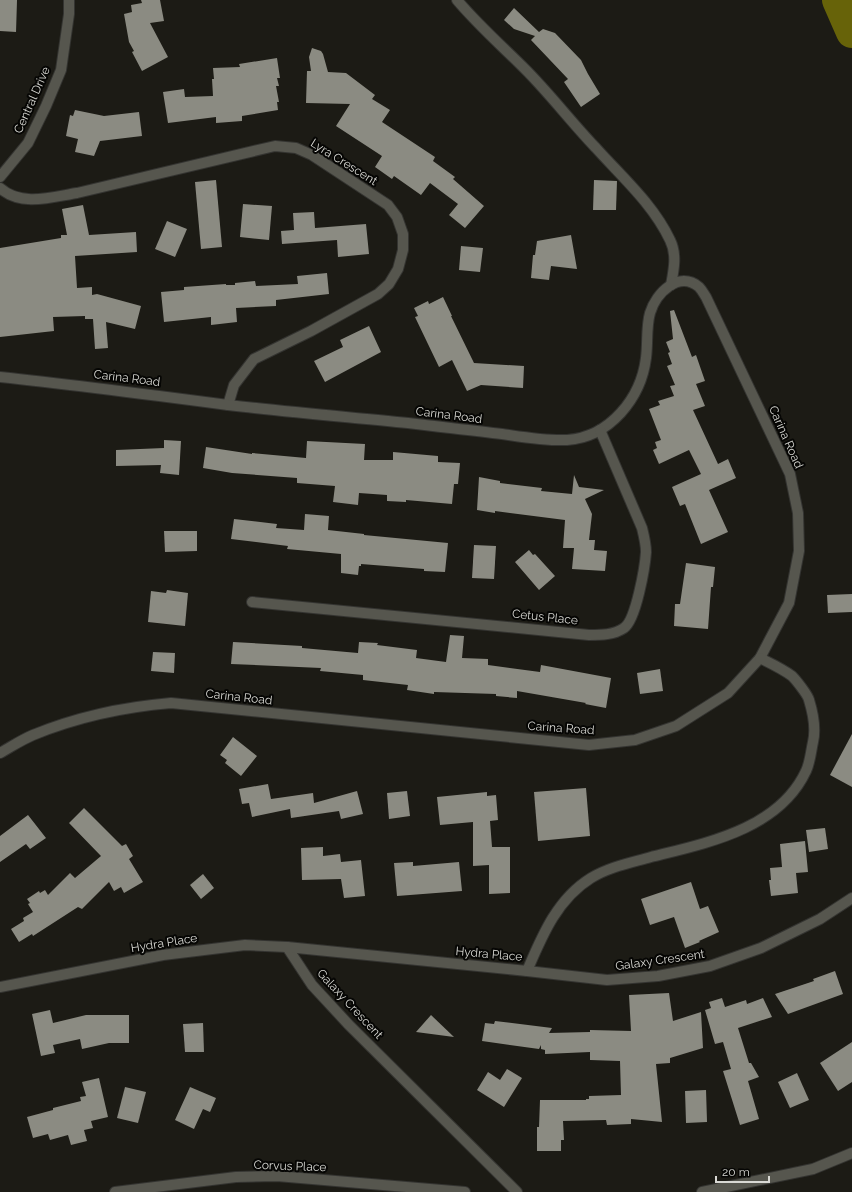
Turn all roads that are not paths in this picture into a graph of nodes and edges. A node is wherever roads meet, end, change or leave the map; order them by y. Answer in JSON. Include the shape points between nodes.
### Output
{"nodes":[{"id":1,"x":69,"y":0,"type":"edge"},
{"id":2,"x":457,"y":0,"type":"edge"},
{"id":3,"x":0,"y":177,"type":"edge"},
{"id":4,"x":0,"y":188,"type":"edge"},
{"id":5,"x":671,"y":285,"type":"junction"},
{"id":6,"x":0,"y":377,"type":"edge"},
{"id":7,"x":228,"y":405,"type":"junction"},
{"id":8,"x":600,"y":430,"type":"junction"},
{"id":9,"x":252,"y":602,"type":"dead end"},
{"id":10,"x":760,"y":658,"type":"junction"},
{"id":11,"x":0,"y":753,"type":"edge"},
{"id":12,"x":852,"y":898,"type":"edge"},
{"id":13,"x":287,"y":947,"type":"junction"},
{"id":14,"x":527,"y":971,"type":"junction"},
{"id":15,"x":0,"y":987,"type":"edge"},
{"id":16,"x":852,"y":1153,"type":"edge"},
{"id":17,"x":115,"y":1192,"type":"edge"},
{"id":18,"x":465,"y":1192,"type":"edge"},
{"id":19,"x":517,"y":1192,"type":"edge"},
{"id":20,"x":702,"y":1192,"type":"edge"}],
"edges":[{"from":1,"to":3,"type":"street","name":"Central Drive","via":[[60,70],[46,106],[28,143]]},
{"from":2,"to":5,"type":"street","via":[[526,70],[630,183],[656,216],[675,256]]},
{"from":4,"to":7,"type":"street","name":"Lyra Crescent","via":[[28,199],[45,198],[77,193],[275,146],[296,148],[312,155],[388,205],[397,217],[403,234],[403,250],[398,269],[389,284],[378,294],[254,359],[234,385]]},
{"from":5,"to":8,"type":"street","name":"Carina Road","via":[[657,297],[650,312],[646,358],[636,393],[628,405]]},
{"from":5,"to":10,"type":"street","name":"Carina Road","via":[[689,282],[699,287],[706,297],[790,474],[798,513],[799,551],[789,603]]},
{"from":6,"to":7,"type":"street","name":"Carina Road"},
{"from":7,"to":8,"type":"street","name":"Carina Road","via":[[535,438],[566,440],[582,438]]},
{"from":8,"to":9,"type":"street","name":"Cetus Place","via":[[642,528],[645,541],[646,554],[637,603],[632,618],[621,630],[604,635],[588,635]]},
{"from":10,"to":11,"type":"street","name":"Carina Road","via":[[728,693],[676,726],[635,740],[589,745],[171,703],[89,716],[32,736]]},
{"from":10,"to":14,"type":"street","name":"Hydra Place","via":[[792,676],[809,699],[815,732],[807,770],[789,798],[766,816],[740,831],[607,869],[590,879],[559,907],[542,934]]},
{"from":12,"to":14,"type":"street","name":"Galaxy Crescent","via":[[820,919],[761,948],[710,966],[658,976],[608,980]]},
{"from":13,"to":14,"type":"street","name":"Hydra Place"},
{"from":13,"to":15,"type":"street","name":"Hydra Place","via":[[245,945],[163,955]]},
{"from":13,"to":19,"type":"street","name":"Galaxy Crescent","via":[[312,985],[333,1008]]},
{"from":16,"to":20,"type":"street","via":[[813,1169]]},
{"from":17,"to":18,"type":"street","name":"Corvus Place","via":[[236,1178],[277,1176]]}]}
